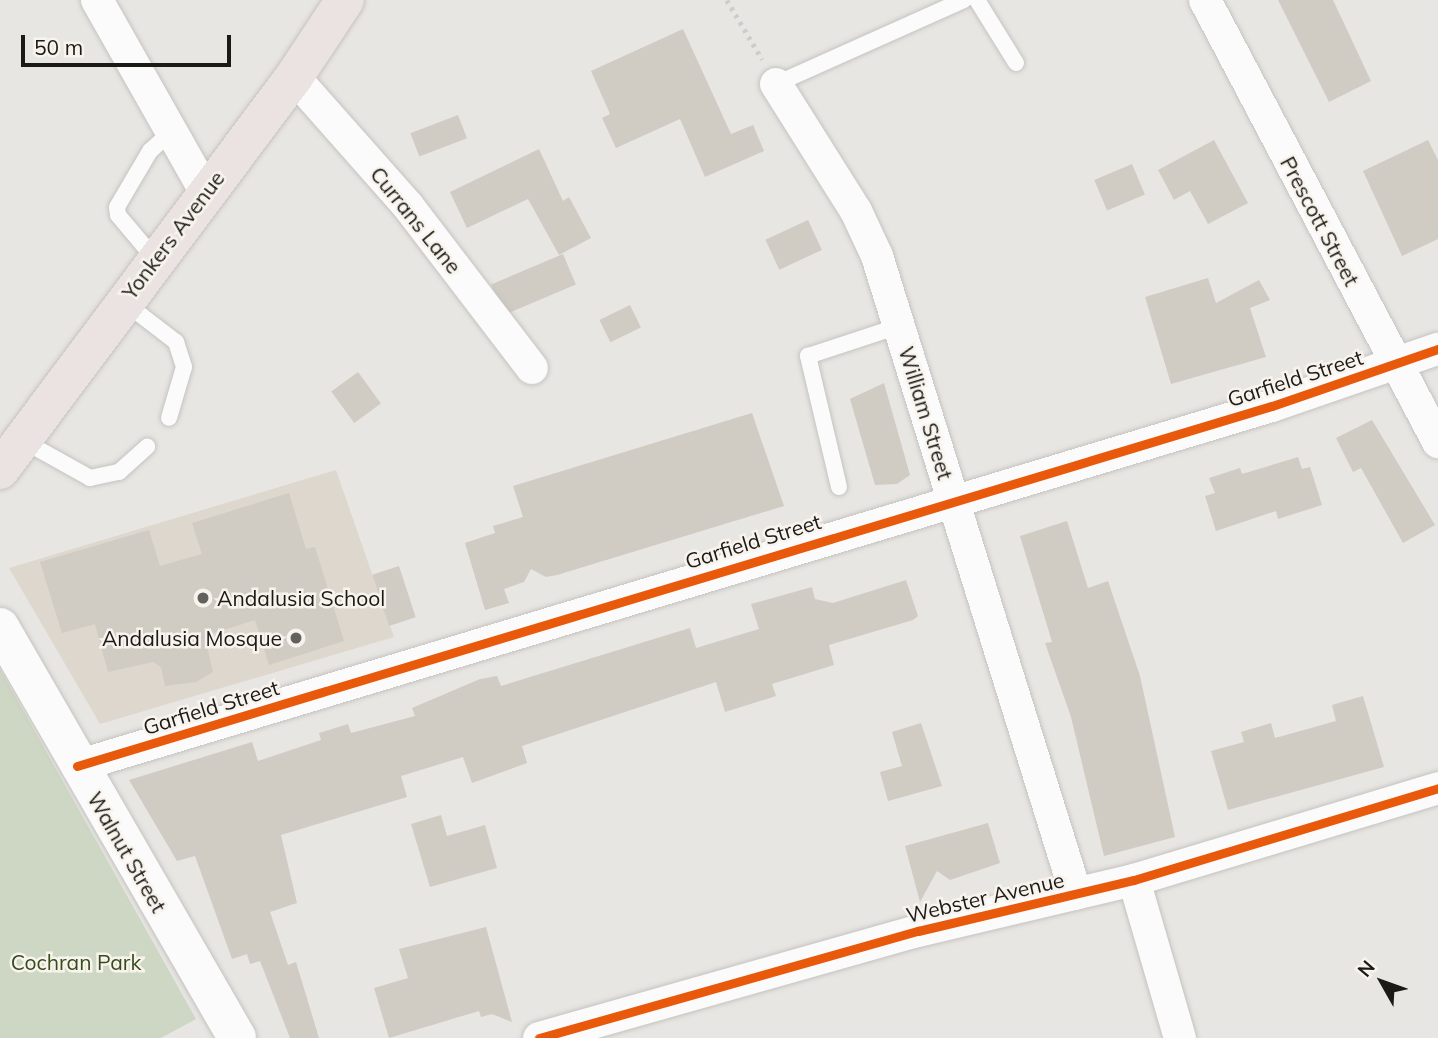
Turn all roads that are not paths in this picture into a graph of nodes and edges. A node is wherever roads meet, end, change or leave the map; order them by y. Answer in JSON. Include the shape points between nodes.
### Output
{"nodes":[{"id":1,"x":97,"y":0,"type":"edge"},
{"id":2,"x":345,"y":0,"type":"edge"},
{"id":3,"x":964,"y":0,"type":"edge"},
{"id":4,"x":977,"y":0,"type":"edge"},
{"id":5,"x":1205,"y":0,"type":"edge"},
{"id":6,"x":1016,"y":63,"type":"dead end"},
{"id":7,"x":294,"y":77,"type":"junction"},
{"id":8,"x":776,"y":83,"type":"joint"},
{"id":9,"x":171,"y":132,"type":"junction"},
{"id":10,"x":205,"y":191,"type":"junction"},
{"id":11,"x":155,"y":258,"type":"junction"},
{"id":12,"x":124,"y":301,"type":"junction"},
{"id":13,"x":899,"y":326,"type":"junction"},
{"id":14,"x":1438,"y":349,"type":"edge"},
{"id":15,"x":1395,"y":363,"type":"junction"},
{"id":16,"x":533,"y":368,"type":"dead end"},
{"id":17,"x":169,"y":418,"type":"dead end"},
{"id":18,"x":1438,"y":442,"type":"edge"},
{"id":19,"x":147,"y":447,"type":"dead end"},
{"id":20,"x":11,"y":455,"type":"edge"},
{"id":21,"x":838,"y":487,"type":"dead end"},
{"id":22,"x":953,"y":498,"type":"junction"},
{"id":23,"x":0,"y":627,"type":"edge"},
{"id":24,"x":77,"y":766,"type":"junction"},
{"id":25,"x":1438,"y":788,"type":"edge"},
{"id":26,"x":1134,"y":880,"type":"junction"},
{"id":27,"x":1076,"y":894,"type":"junction"},
{"id":28,"x":237,"y":1038,"type":"edge"},
{"id":29,"x":539,"y":1038,"type":"edge"},
{"id":30,"x":1180,"y":1038,"type":"edge"}],
"edges":[{"from":1,"to":9,"type":"street"},
{"from":2,"to":7,"type":"main road","name":"Yonkers Avenue"},
{"from":3,"to":8,"type":"lane"},
{"from":4,"to":6,"type":"lane"},
{"from":5,"to":15,"type":"street","name":"Prescott Street"},
{"from":7,"to":10,"type":"main road","name":"Yonkers Avenue"},
{"from":7,"to":16,"type":"street","name":"Currans Lane","via":[[408,206]]},
{"from":8,"to":13,"type":"street","name":"William Street","via":[[856,211],[877,256]]},
{"from":9,"to":10,"type":"street"},
{"from":9,"to":11,"type":"lane","via":[[150,151],[138,179],[117,207],[118,215]]},
{"from":10,"to":11,"type":"main road","name":"Yonkers Avenue"},
{"from":11,"to":12,"type":"main road","name":"Yonkers Avenue"},
{"from":12,"to":17,"type":"lane","via":[[176,342],[184,367]]},
{"from":12,"to":20,"type":"main road","name":"Yonkers Avenue"},
{"from":13,"to":21,"type":"lane","via":[[808,356]]},
{"from":13,"to":22,"type":"street","name":"William Street"},
{"from":14,"to":15,"type":"street","name":"Garfield Street"},
{"from":15,"to":18,"type":"street","name":"Prescott Street"},
{"from":15,"to":22,"type":"street","name":"Garfield Street","via":[[1272,405]]},
{"from":19,"to":20,"type":"lane","via":[[119,472],[90,478]]},
{"from":22,"to":24,"type":"street","name":"Garfield Street"},
{"from":22,"to":27,"type":"street","name":"William Street"},
{"from":23,"to":24,"type":"street","name":"Walnut Street"},
{"from":24,"to":28,"type":"street","name":"Walnut Street"},
{"from":25,"to":26,"type":"street","name":"Webster Avenue"},
{"from":26,"to":27,"type":"street","name":"Webster Avenue"},
{"from":26,"to":30,"type":"street"},
{"from":27,"to":29,"type":"street","name":"Webster Avenue","via":[[918,931]]}]}
